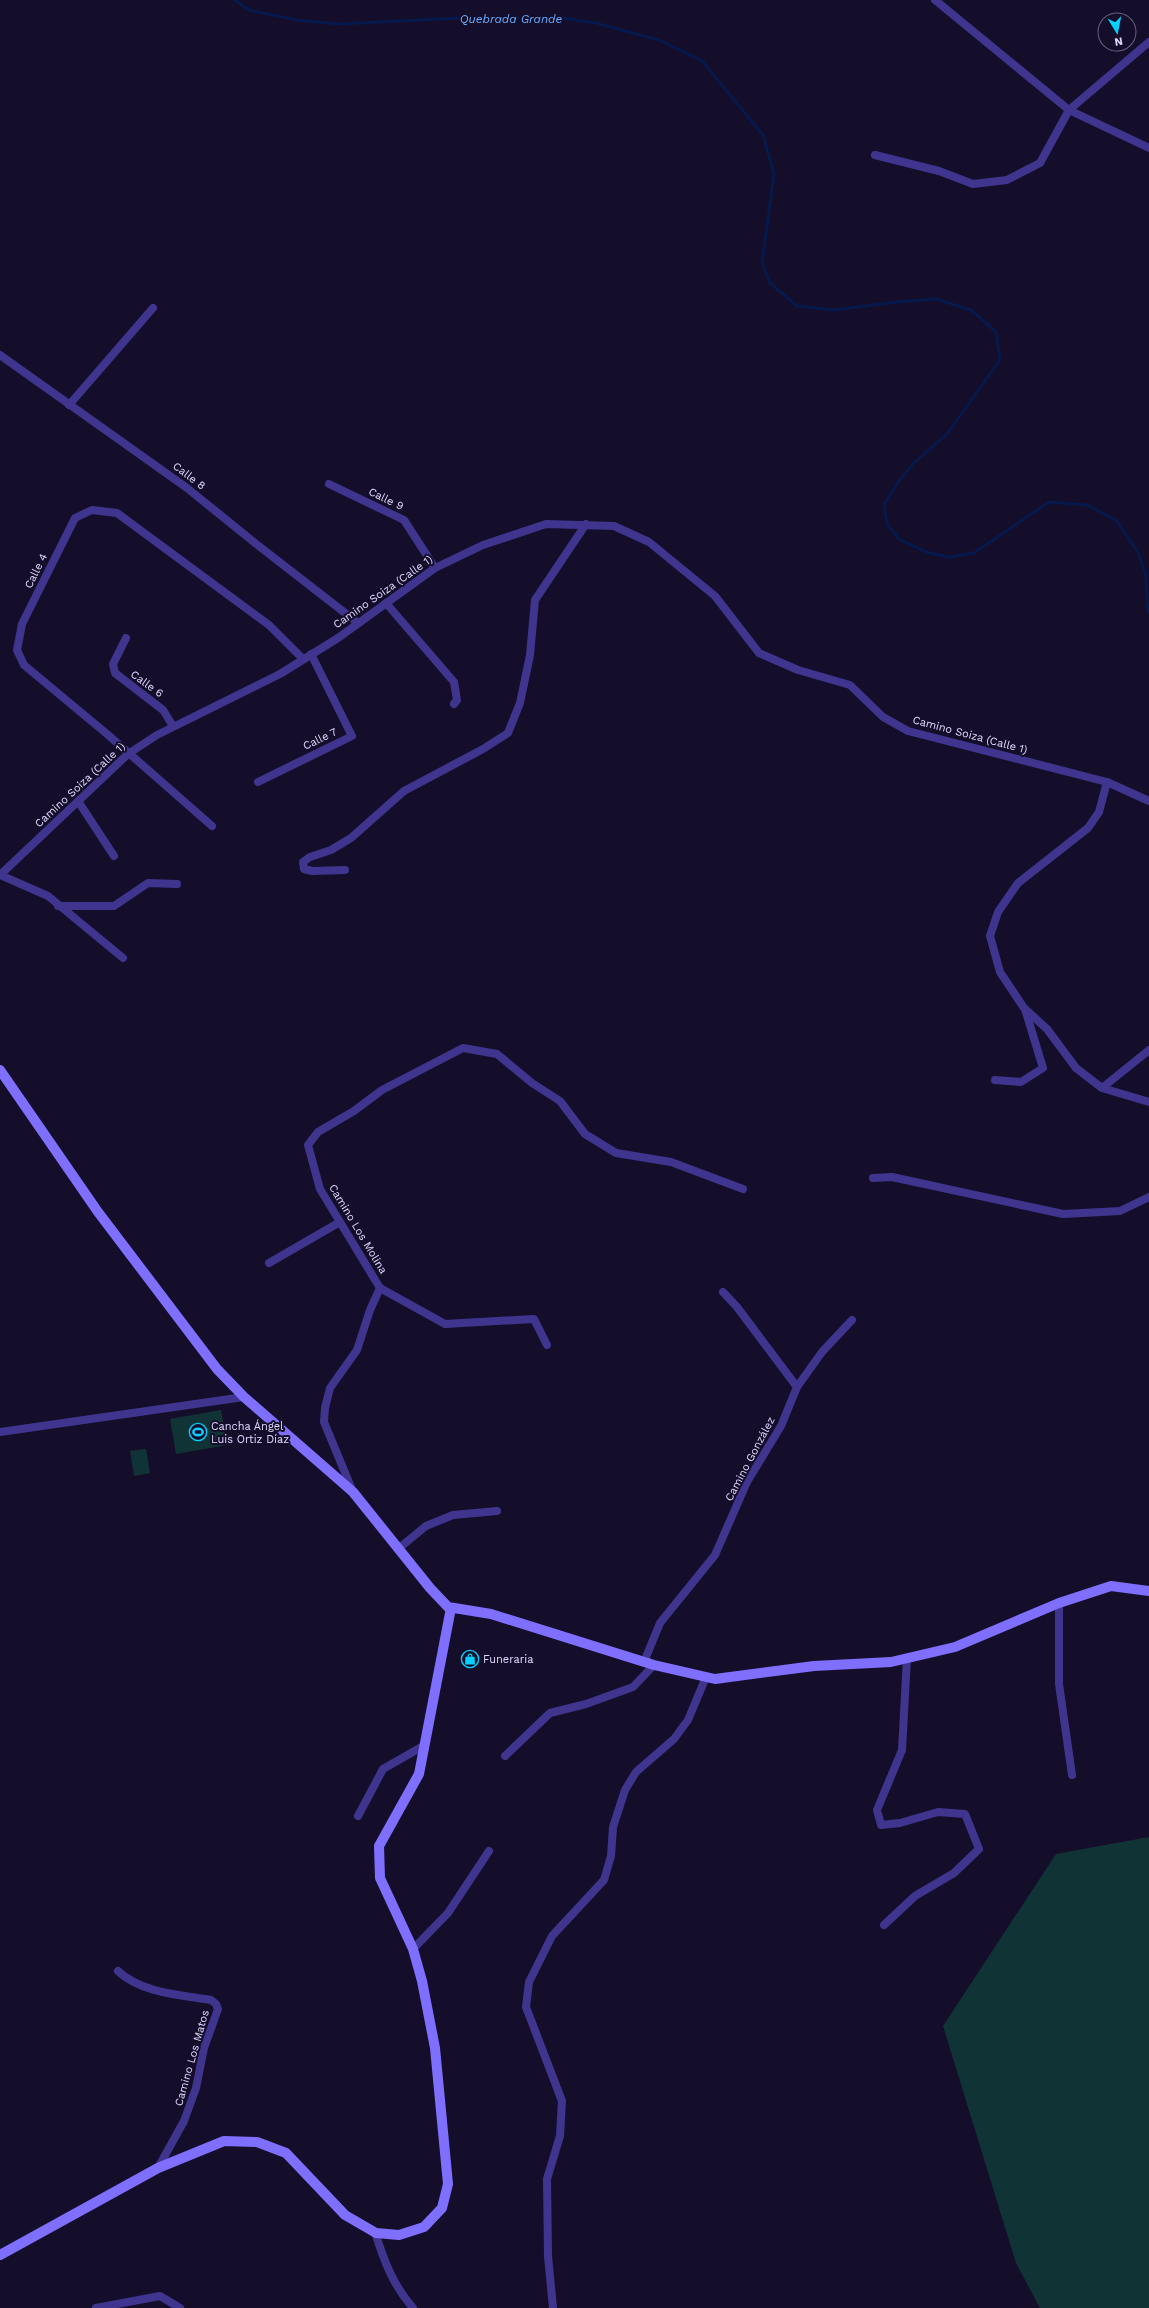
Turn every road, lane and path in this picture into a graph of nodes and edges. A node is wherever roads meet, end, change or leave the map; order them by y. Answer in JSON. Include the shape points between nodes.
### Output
{"nodes":[{"id":1,"x":935,"y":0,"type":"edge"},
{"id":2,"x":1149,"y":42,"type":"edge"},
{"id":3,"x":1069,"y":110,"type":"junction"},
{"id":4,"x":1149,"y":148,"type":"edge"},
{"id":5,"x":875,"y":155,"type":"dead end"},
{"id":6,"x":153,"y":308,"type":"dead end"},
{"id":7,"x":0,"y":355,"type":"edge"},
{"id":8,"x":70,"y":405,"type":"junction"},
{"id":9,"x":329,"y":484,"type":"dead end"},
{"id":10,"x":586,"y":524,"type":"junction"},
{"id":11,"x":435,"y":568,"type":"junction"},
{"id":12,"x":386,"y":603,"type":"junction"},
{"id":13,"x":358,"y":623,"type":"junction"},
{"id":14,"x":126,"y":638,"type":"dead end"},
{"id":15,"x":311,"y":654,"type":"junction"},
{"id":16,"x":303,"y":659,"type":"junction"},
{"id":17,"x":454,"y":704,"type":"dead end"},
{"id":18,"x":173,"y":726,"type":"junction"},
{"id":19,"x":128,"y":754,"type":"junction"},
{"id":20,"x":258,"y":782,"type":"dead end"},
{"id":21,"x":1107,"y":782,"type":"junction"},
{"id":22,"x":1149,"y":801,"type":"edge"},
{"id":23,"x":78,"y":802,"type":"junction"},
{"id":24,"x":212,"y":826,"type":"dead end"},
{"id":25,"x":114,"y":856,"type":"dead end"},
{"id":26,"x":345,"y":870,"type":"dead end"},
{"id":27,"x":0,"y":875,"type":"edge"},
{"id":28,"x":176,"y":884,"type":"dead end"},
{"id":29,"x":58,"y":906,"type":"junction"},
{"id":30,"x":123,"y":958,"type":"dead end"},
{"id":31,"x":1024,"y":1008,"type":"junction"},
{"id":32,"x":1149,"y":1050,"type":"edge"},
{"id":33,"x":0,"y":1070,"type":"edge"},
{"id":34,"x":995,"y":1080,"type":"dead end"},
{"id":35,"x":1102,"y":1088,"type":"junction"},
{"id":36,"x":1149,"y":1102,"type":"edge"},
{"id":37,"x":873,"y":1178,"type":"dead end"},
{"id":38,"x":743,"y":1189,"type":"dead end"},
{"id":39,"x":1149,"y":1197,"type":"edge"},
{"id":40,"x":340,"y":1222,"type":"junction"},
{"id":41,"x":268,"y":1263,"type":"dead end"},
{"id":42,"x":380,"y":1288,"type":"junction"},
{"id":43,"x":723,"y":1292,"type":"dead end"},
{"id":44,"x":852,"y":1320,"type":"dead end"},
{"id":45,"x":547,"y":1345,"type":"dead end"},
{"id":46,"x":797,"y":1386,"type":"junction"},
{"id":47,"x":244,"y":1397,"type":"junction"},
{"id":48,"x":0,"y":1432,"type":"edge"},
{"id":49,"x":353,"y":1492,"type":"junction"},
{"id":50,"x":497,"y":1512,"type":"dead end"},
{"id":51,"x":398,"y":1548,"type":"junction"},
{"id":52,"x":1149,"y":1591,"type":"edge"},
{"id":53,"x":1059,"y":1603,"type":"junction"},
{"id":54,"x":450,"y":1608,"type":"junction"},
{"id":55,"x":907,"y":1658,"type":"junction"},
{"id":56,"x":649,"y":1663,"type":"junction"},
{"id":57,"x":706,"y":1677,"type":"junction"},
{"id":58,"x":425,"y":1745,"type":"junction"},
{"id":59,"x":505,"y":1756,"type":"dead end"},
{"id":60,"x":1072,"y":1775,"type":"dead end"},
{"id":61,"x":358,"y":1816,"type":"dead end"},
{"id":62,"x":488,"y":1851,"type":"dead end"},
{"id":63,"x":884,"y":1925,"type":"dead end"},
{"id":64,"x":413,"y":1949,"type":"junction"},
{"id":65,"x":118,"y":1971,"type":"dead end"},
{"id":66,"x":158,"y":2168,"type":"junction"},
{"id":67,"x":375,"y":2232,"type":"junction"},
{"id":68,"x":0,"y":2255,"type":"edge"},
{"id":69,"x":96,"y":2308,"type":"edge"},
{"id":70,"x":180,"y":2308,"type":"edge"},
{"id":71,"x":412,"y":2308,"type":"edge"},
{"id":72,"x":553,"y":2308,"type":"edge"}],
"edges":[{"from":1,"to":3,"type":"street"},
{"from":2,"to":3,"type":"street"},
{"from":3,"to":4,"type":"street"},
{"from":3,"to":5,"type":"street","via":[[1040,163],[1007,180],[973,184],[939,171]]},
{"from":6,"to":8,"type":"street"},
{"from":7,"to":8,"type":"street","name":"Calle 8"},
{"from":8,"to":13,"type":"street","name":"Calle 8","via":[[188,488]]},
{"from":9,"to":11,"type":"street","name":"Calle 9","via":[[404,520]]},
{"from":10,"to":11,"type":"street","name":"Camino Soiza (Calle 1)","via":[[546,524],[483,545]]},
{"from":10,"to":21,"type":"street","name":"Camino Soiza (Calle 1)","via":[[614,526],[649,542],[715,596],[759,653],[798,670],[850,685],[883,717],[908,731]]},
{"from":10,"to":26,"type":"street","via":[[535,600],[530,655],[520,703],[508,733],[404,791],[351,838],[304,862],[304,869],[312,872]]},
{"from":11,"to":12,"type":"street","name":"Camino Soiza (Calle 1)"},
{"from":12,"to":13,"type":"street","name":"Camino Soiza (Calle 1)"},
{"from":12,"to":17,"type":"street","via":[[454,682],[457,700]]},
{"from":13,"to":15,"type":"street","name":"Camino Soiza (Calle 1)"},
{"from":14,"to":18,"type":"street","name":"Calle 6","via":[[113,664],[115,672],[163,710]]},
{"from":15,"to":16,"type":"street","name":"Camino Soiza (Calle 1)"},
{"from":15,"to":20,"type":"street","name":"Calle 7","via":[[352,736]]},
{"from":16,"to":18,"type":"street","name":"Camino Soiza (Calle 1)","via":[[280,674]]},
{"from":16,"to":19,"type":"street","name":"Calle 4","via":[[269,625],[116,513],[92,510],[75,518],[22,624],[17,650],[24,665]]},
{"from":18,"to":19,"type":"street","name":"Camino Soiza (Calle 1)"},
{"from":19,"to":23,"type":"street","name":"Camino Soiza (Calle 1)"},
{"from":19,"to":24,"type":"street","name":"Calle 4"},
{"from":21,"to":22,"type":"street","name":"Camino Soiza (Calle 1)"},
{"from":21,"to":31,"type":"street","via":[[1100,812],[1088,828],[1018,883],[998,912],[990,936],[992,944],[1000,972]]},
{"from":23,"to":25,"type":"street"},
{"from":23,"to":27,"type":"street","name":"Camino Soiza (Calle 1)"},
{"from":27,"to":29,"type":"street","via":[[48,896]]},
{"from":28,"to":29,"type":"street","via":[[148,883],[114,906]]},
{"from":29,"to":30,"type":"street"},
{"from":31,"to":34,"type":"street","via":[[1044,1068],[1021,1082]]},
{"from":31,"to":35,"type":"street","via":[[1047,1029],[1076,1068]]},
{"from":32,"to":35,"type":"street"},
{"from":33,"to":47,"type":"street","via":[[98,1212],[207,1356]]},
{"from":35,"to":36,"type":"street"},
{"from":37,"to":39,"type":"street","via":[[892,1177],[1063,1214],[1120,1211]]},
{"from":38,"to":40,"type":"street","name":"Camino Los Molina","via":[[671,1162],[616,1153],[585,1134],[560,1101],[532,1083],[497,1054],[462,1048],[382,1090],[354,1111],[318,1132],[308,1145],[320,1189]]},
{"from":40,"to":41,"type":"street"},
{"from":40,"to":42,"type":"street","name":"Camino Los Molina"},
{"from":42,"to":45,"type":"street","via":[[445,1324],[534,1319]]},
{"from":42,"to":49,"type":"street","name":"Camino Los Molina","via":[[370,1310],[358,1350],[330,1388],[324,1422]]},
{"from":43,"to":46,"type":"street"},
{"from":44,"to":46,"type":"street","name":"Camino González","via":[[822,1352]]},
{"from":46,"to":56,"type":"street","name":"Camino González","via":[[781,1426],[747,1482],[715,1555],[660,1623]]},
{"from":47,"to":48,"type":"street"},
{"from":47,"to":49,"type":"street"},
{"from":49,"to":51,"type":"street"},
{"from":50,"to":51,"type":"street","via":[[452,1515],[426,1526]]},
{"from":51,"to":54,"type":"street","via":[[430,1588]]},
{"from":52,"to":53,"type":"street","via":[[1111,1586]]},
{"from":53,"to":55,"type":"street","via":[[955,1647]]},
{"from":53,"to":60,"type":"street","via":[[1059,1684]]},
{"from":54,"to":56,"type":"street","via":[[491,1614]]},
{"from":54,"to":58,"type":"street"},
{"from":55,"to":57,"type":"street","via":[[891,1662],[814,1666],[715,1679]]},
{"from":55,"to":63,"type":"street","via":[[902,1750],[878,1810],[881,1825],[900,1823],[938,1812],[965,1814],[979,1849],[954,1873],[915,1896]]},
{"from":56,"to":57,"type":"street"},
{"from":56,"to":59,"type":"street","via":[[633,1687],[586,1704],[550,1713]]},
{"from":57,"to":72,"type":"street","via":[[688,1720],[674,1739],[636,1772],[625,1790],[613,1827],[611,1856],[604,1880],[552,1936],[528,1982],[526,2007],[562,2101],[560,2136],[547,2179],[548,2256]]},
{"from":58,"to":61,"type":"street","via":[[382,1769]]},
{"from":58,"to":64,"type":"street","via":[[419,1774],[379,1846],[380,1878]]},
{"from":62,"to":64,"type":"street","via":[[448,1914]]},
{"from":64,"to":67,"type":"street","via":[[435,2048],[448,2184],[442,2208],[424,2227],[399,2235]]},
{"from":65,"to":66,"type":"street","name":"Camino Los Matos","via":[[128,1981],[210,2000],[218,2009],[204,2048],[196,2088],[184,2122]]},
{"from":66,"to":67,"type":"street","via":[[224,2141],[257,2142],[286,2154],[345,2215]]},
{"from":66,"to":68,"type":"street"},
{"from":67,"to":71,"type":"street","via":[[384,2263],[399,2292]]},
{"from":69,"to":70,"type":"street","via":[[160,2296]]}]}
